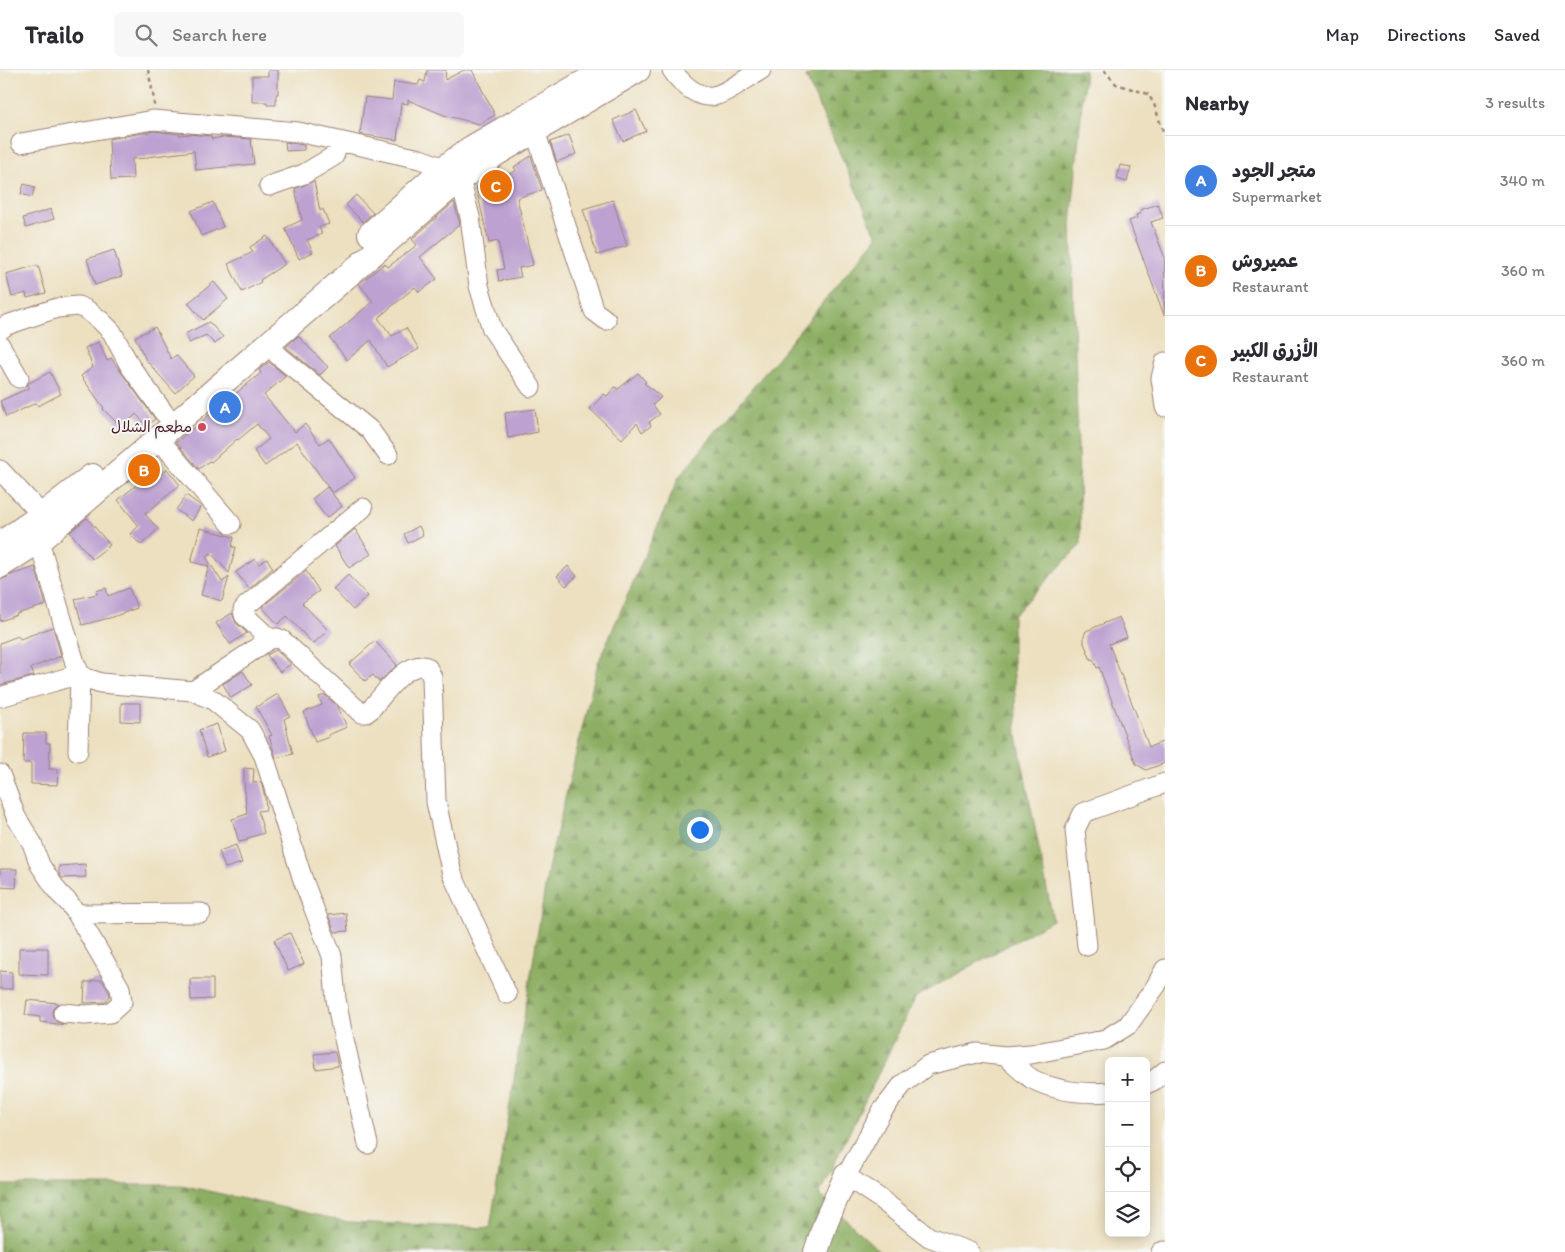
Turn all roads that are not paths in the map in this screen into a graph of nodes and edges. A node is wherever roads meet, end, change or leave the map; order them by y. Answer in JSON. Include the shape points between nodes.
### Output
{"nodes":[{"id":1,"x":605,"y":70,"type":"edge"},
{"id":2,"x":638,"y":70,"type":"edge"},
{"id":3,"x":672,"y":70,"type":"edge"},
{"id":4,"x":761,"y":70,"type":"edge"},
{"id":5,"x":535,"y":131,"type":"junction"},
{"id":6,"x":340,"y":141,"type":"junction"},
{"id":7,"x":21,"y":143,"type":"dead end"},
{"id":8,"x":452,"y":173,"type":"junction"},
{"id":9,"x":270,"y":186,"type":"dead end"},
{"id":10,"x":606,"y":320,"type":"dead end"},
{"id":11,"x":0,"y":330,"type":"edge"},
{"id":12,"x":268,"y":344,"type":"junction"},
{"id":13,"x":0,"y":345,"type":"edge"},
{"id":14,"x":1165,"y":362,"type":"edge"},
{"id":15,"x":19,"y":378,"type":"dead end"},
{"id":16,"x":531,"y":387,"type":"dead end"},
{"id":17,"x":1165,"y":407,"type":"edge"},
{"id":18,"x":164,"y":414,"type":"junction"},
{"id":19,"x":158,"y":438,"type":"junction"},
{"id":20,"x":388,"y":455,"type":"dead end"},
{"id":21,"x":0,"y":470,"type":"edge"},
{"id":22,"x":363,"y":508,"type":"dead end"},
{"id":23,"x":42,"y":515,"type":"junction"},
{"id":24,"x":231,"y":524,"type":"dead end"},
{"id":25,"x":39,"y":541,"type":"junction"},
{"id":26,"x":0,"y":544,"type":"edge"},
{"id":27,"x":0,"y":566,"type":"edge"},
{"id":28,"x":270,"y":639,"type":"junction"},
{"id":29,"x":80,"y":674,"type":"junction"},
{"id":30,"x":193,"y":692,"type":"junction"},
{"id":31,"x":0,"y":697,"type":"edge"},
{"id":32,"x":78,"y":751,"type":"dead end"},
{"id":33,"x":0,"y":774,"type":"edge"},
{"id":34,"x":1165,"y":783,"type":"edge"},
{"id":35,"x":201,"y":913,"type":"dead end"},
{"id":36,"x":77,"y":914,"type":"junction"},
{"id":37,"x":1087,"y":946,"type":"dead end"},
{"id":38,"x":1165,"y":969,"type":"edge"},
{"id":39,"x":507,"y":994,"type":"dead end"},
{"id":40,"x":63,"y":1013,"type":"dead end"},
{"id":41,"x":1005,"y":1056,"type":"junction"},
{"id":42,"x":1165,"y":1071,"type":"edge"},
{"id":43,"x":1150,"y":1082,"type":"edge"},
{"id":44,"x":1105,"y":1092,"type":"edge"},
{"id":45,"x":368,"y":1144,"type":"dead end"},
{"id":46,"x":846,"y":1176,"type":"junction"},
{"id":47,"x":1165,"y":1250,"type":"edge"},
{"id":48,"x":816,"y":1252,"type":"edge"},
{"id":49,"x":970,"y":1252,"type":"edge"},
{"id":50,"x":1161,"y":1252,"type":"edge"}],
"edges":[{"from":1,"to":8,"type":"main road","via":[[471,148]]},
{"from":2,"to":5,"type":"main road"},
{"from":3,"to":4,"type":"street","via":[[698,95],[716,96]]},
{"from":5,"to":8,"type":"main road"},
{"from":5,"to":10,"type":"street","via":[[594,311]]},
{"from":6,"to":7,"type":"street","via":[[298,132],[153,120]]},
{"from":6,"to":8,"type":"street","via":[[420,159]]},
{"from":6,"to":9,"type":"street","via":[[334,156],[304,174]]},
{"from":8,"to":12,"type":"main road"},
{"from":8,"to":16,"type":"street","via":[[470,217],[479,286],[492,329]]},
{"from":8,"to":18,"type":"main road"},
{"from":11,"to":18,"type":"street","via":[[57,308],[78,306],[87,310],[112,332],[130,366]]},
{"from":12,"to":19,"type":"main road"},
{"from":12,"to":20,"type":"street","via":[[370,430]]},
{"from":13,"to":15,"type":"street"},
{"from":14,"to":17,"type":"street","via":[[1161,378]]},
{"from":18,"to":23,"type":"main road"},
{"from":19,"to":24,"type":"street"},
{"from":19,"to":25,"type":"main road"},
{"from":21,"to":23,"type":"street"},
{"from":22,"to":28,"type":"street","via":[[243,610],[250,622]]},
{"from":23,"to":26,"type":"main road"},
{"from":25,"to":27,"type":"main road"},
{"from":25,"to":29,"type":"street"},
{"from":28,"to":30,"type":"street"},
{"from":28,"to":39,"type":"street","via":[[282,640],[361,713],[370,710],[406,670],[422,665],[430,671],[436,802],[452,874]]},
{"from":29,"to":30,"type":"street","via":[[101,683]]},
{"from":29,"to":31,"type":"street"},
{"from":29,"to":32,"type":"street"},
{"from":30,"to":45,"type":"street","via":[[213,700],[250,730],[264,756],[303,880],[332,956],[341,1026]]},
{"from":33,"to":36,"type":"street","via":[[16,817],[32,843],[40,865]]},
{"from":34,"to":37,"type":"street","via":[[1083,813],[1075,830]]},
{"from":35,"to":36,"type":"street"},
{"from":36,"to":40,"type":"street","via":[[120,988],[122,1002],[110,1013]]},
{"from":38,"to":41,"type":"street","via":[[1128,1025],[1104,1040]]},
{"from":41,"to":44,"type":"street","via":[[1031,1078],[1055,1088]]},
{"from":41,"to":46,"type":"street","via":[[977,1053],[928,1065],[903,1084],[882,1110]]},
{"from":42,"to":43,"type":"street"},
{"from":46,"to":48,"type":"main road"},
{"from":46,"to":49,"type":"street","via":[[929,1237]]},
{"from":47,"to":50,"type":"street"}]}
